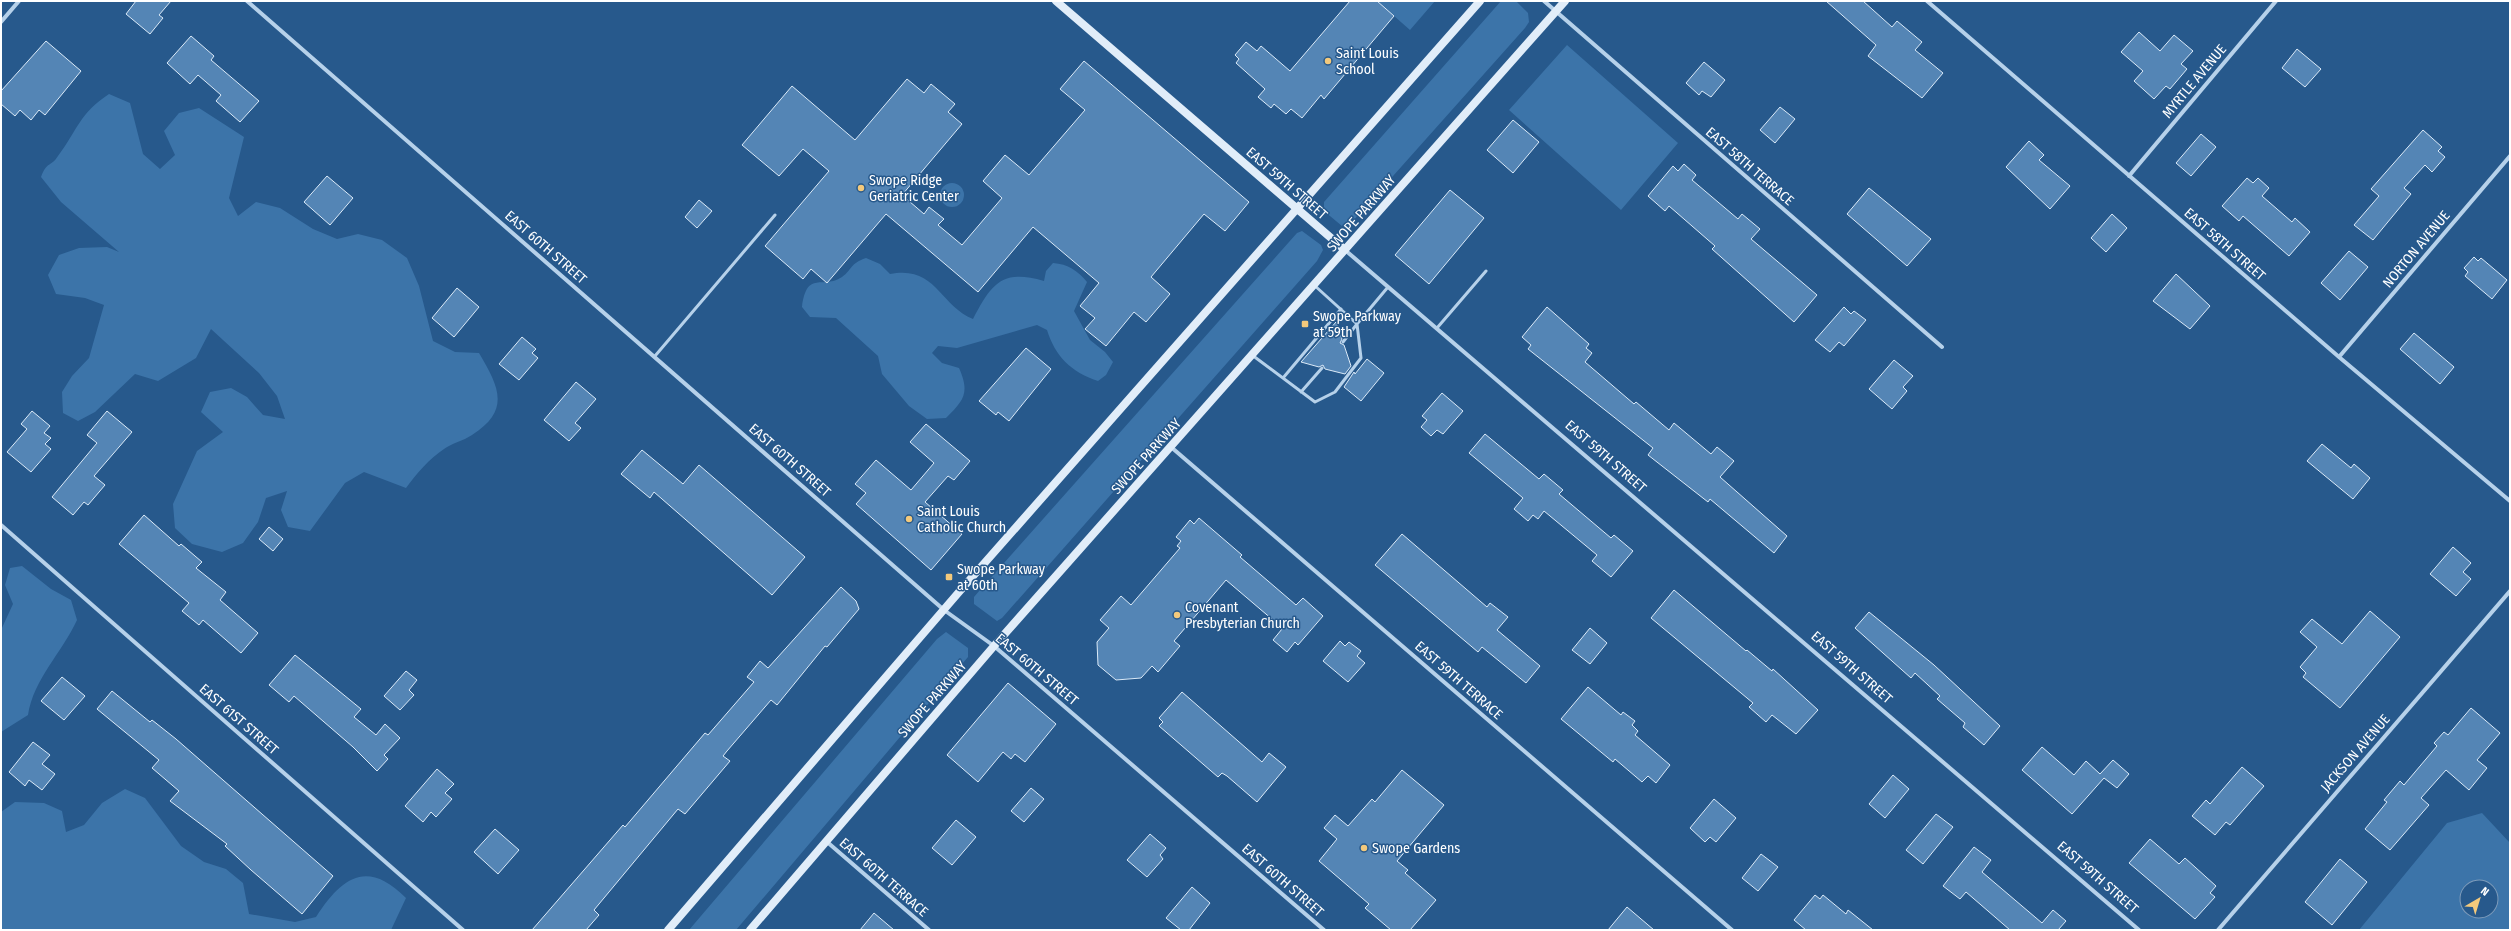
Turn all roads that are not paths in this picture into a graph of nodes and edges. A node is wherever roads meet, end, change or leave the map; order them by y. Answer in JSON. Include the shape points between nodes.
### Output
{"nodes":[{"id":1,"x":19,"y":1,"type":"edge"},
{"id":2,"x":247,"y":1,"type":"edge"},
{"id":3,"x":1056,"y":1,"type":"edge"},
{"id":4,"x":1480,"y":1,"type":"edge"},
{"id":5,"x":1544,"y":1,"type":"edge"},
{"id":6,"x":1564,"y":1,"type":"edge"},
{"id":7,"x":1927,"y":1,"type":"edge"},
{"id":8,"x":2276,"y":1,"type":"edge"},
{"id":9,"x":1555,"y":11,"type":"junction"},
{"id":10,"x":1,"y":22,"type":"edge"},
{"id":11,"x":2510,"y":156,"type":"edge"},
{"id":12,"x":2129,"y":176,"type":"junction"},
{"id":13,"x":1298,"y":209,"type":"junction"},
{"id":14,"x":775,"y":215,"type":"dead end"},
{"id":15,"x":1346,"y":250,"type":"junction"},
{"id":16,"x":1486,"y":271,"type":"dead end"},
{"id":17,"x":1314,"y":285,"type":"junction"},
{"id":18,"x":1388,"y":287,"type":"junction"},
{"id":19,"x":1341,"y":309,"type":"junction"},
{"id":20,"x":1357,"y":324,"type":"junction"},
{"id":21,"x":1437,"y":328,"type":"junction"},
{"id":22,"x":1342,"y":342,"type":"dead end"},
{"id":23,"x":1942,"y":347,"type":"dead end"},
{"id":24,"x":1252,"y":355,"type":"junction"},
{"id":25,"x":656,"y":356,"type":"junction"},
{"id":26,"x":2339,"y":357,"type":"junction"},
{"id":27,"x":1322,"y":368,"type":"dead end"},
{"id":28,"x":1283,"y":378,"type":"junction"},
{"id":29,"x":1301,"y":392,"type":"junction"},
{"id":30,"x":1171,"y":447,"type":"junction"},
{"id":31,"x":2510,"y":501,"type":"edge"},
{"id":32,"x":1,"y":525,"type":"edge"},
{"id":33,"x":2510,"y":591,"type":"edge"},
{"id":34,"x":944,"y":610,"type":"junction"},
{"id":35,"x":994,"y":646,"type":"junction"},
{"id":36,"x":825,"y":841,"type":"junction"},
{"id":37,"x":464,"y":930,"type":"edge"},
{"id":38,"x":668,"y":930,"type":"edge"},
{"id":39,"x":750,"y":930,"type":"edge"},
{"id":40,"x":928,"y":930,"type":"edge"},
{"id":41,"x":1324,"y":930,"type":"edge"},
{"id":42,"x":1732,"y":930,"type":"edge"},
{"id":43,"x":2139,"y":930,"type":"edge"},
{"id":44,"x":2218,"y":930,"type":"edge"}],
"edges":[{"from":1,"to":10,"type":"street"},
{"from":2,"to":25,"type":"street","name":"EAST 60TH STREET"},
{"from":3,"to":13,"type":"main road","name":"EAST 59TH STREET"},
{"from":4,"to":13,"type":"main road"},
{"from":5,"to":9,"type":"street","name":"EAST 58TH TERRACE"},
{"from":6,"to":9,"type":"main road","name":"SWOPE PARKWAY"},
{"from":7,"to":12,"type":"street","name":"EAST 58TH STREET"},
{"from":8,"to":12,"type":"street","name":"MYRTLE AVENUE"},
{"from":9,"to":15,"type":"main road","name":"SWOPE PARKWAY"},
{"from":9,"to":23,"type":"street","name":"EAST 58TH TERRACE"},
{"from":11,"to":26,"type":"street","name":"NORTON AVENUE"},
{"from":12,"to":26,"type":"street","name":"EAST 58TH STREET"},
{"from":13,"to":15,"type":"main road","name":"EAST 59TH STREET"},
{"from":13,"to":34,"type":"main road"},
{"from":14,"to":25,"type":"lane"},
{"from":15,"to":17,"type":"main road","name":"SWOPE PARKWAY"},
{"from":15,"to":18,"type":"street","name":"EAST 59TH STREET"},
{"from":16,"to":21,"type":"lane"},
{"from":17,"to":19,"type":"lane"},
{"from":17,"to":24,"type":"main road","name":"SWOPE PARKWAY"},
{"from":18,"to":20,"type":"lane"},
{"from":18,"to":21,"type":"street","name":"EAST 59TH STREET"},
{"from":19,"to":20,"type":"lane"},
{"from":19,"to":28,"type":"lane"},
{"from":20,"to":22,"type":"lane"},
{"from":20,"to":29,"type":"lane","via":[[1361,358],[1335,392],[1315,402]]},
{"from":21,"to":43,"type":"street","name":"EAST 59TH STREET"},
{"from":24,"to":28,"type":"lane"},
{"from":24,"to":30,"type":"main road","name":"SWOPE PARKWAY"},
{"from":25,"to":34,"type":"street","name":"EAST 60TH STREET"},
{"from":26,"to":31,"type":"street","name":"EAST 58TH STREET"},
{"from":27,"to":29,"type":"lane"},
{"from":28,"to":29,"type":"lane"},
{"from":30,"to":35,"type":"main road","name":"SWOPE PARKWAY"},
{"from":30,"to":42,"type":"street","name":"EAST 59TH TERRACE"},
{"from":32,"to":37,"type":"street","name":"EAST 61ST STREET"},
{"from":33,"to":44,"type":"street","name":"JACKSON AVENUE"},
{"from":34,"to":35,"type":"street","name":"EAST 60TH STREET"},
{"from":34,"to":38,"type":"main road"},
{"from":35,"to":36,"type":"main road","name":"SWOPE PARKWAY"},
{"from":35,"to":41,"type":"street","name":"EAST 60TH STREET"},
{"from":36,"to":39,"type":"main road","name":"SWOPE PARKWAY"},
{"from":36,"to":40,"type":"street","name":"EAST 60TH TERRACE"}]}
